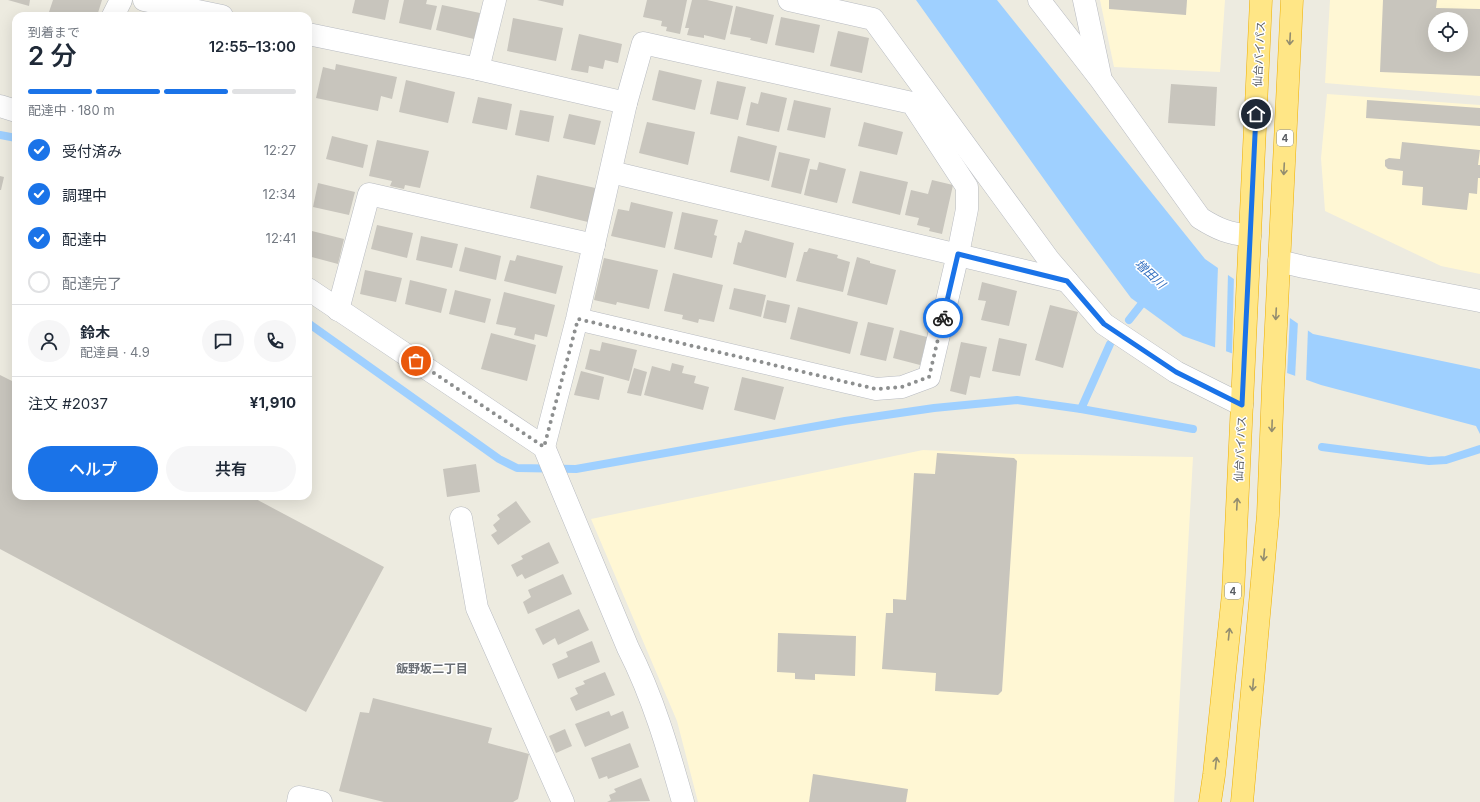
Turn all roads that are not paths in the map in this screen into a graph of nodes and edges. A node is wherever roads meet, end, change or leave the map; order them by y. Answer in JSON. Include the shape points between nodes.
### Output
{"nodes":[{"id":1,"x":121,"y":0,"type":"edge"},
{"id":2,"x":144,"y":0,"type":"edge"},
{"id":3,"x":495,"y":0,"type":"edge"},
{"id":4,"x":789,"y":0,"type":"edge"},
{"id":5,"x":858,"y":0,"type":"edge"},
{"id":6,"x":1040,"y":0,"type":"edge"},
{"id":7,"x":1084,"y":0,"type":"edge"},
{"id":8,"x":1262,"y":0,"type":"edge"},
{"id":9,"x":1292,"y":0,"type":"edge"},
{"id":10,"x":115,"y":12,"type":"edge"},
{"id":11,"x":202,"y":12,"type":"edge"},
{"id":12,"x":872,"y":19,"type":"junction"},
{"id":13,"x":312,"y":35,"type":"edge"},
{"id":14,"x":478,"y":69,"type":"junction"},
{"id":15,"x":1101,"y":80,"type":"junction"},
{"id":16,"x":626,"y":103,"type":"junction"},
{"id":17,"x":0,"y":106,"type":"edge"},
{"id":18,"x":12,"y":110,"type":"edge"},
{"id":19,"x":611,"y":172,"type":"junction"},
{"id":20,"x":1250,"y":236,"type":"junction"},
{"id":21,"x":594,"y":245,"type":"junction"},
{"id":22,"x":958,"y":254,"type":"junction"},
{"id":23,"x":1279,"y":268,"type":"junction"},
{"id":24,"x":1067,"y":281,"type":"junction"},
{"id":25,"x":312,"y":292,"type":"edge"},
{"id":26,"x":1480,"y":300,"type":"edge"},
{"id":27,"x":338,"y":310,"type":"junction"},
{"id":28,"x":578,"y":319,"type":"junction"},
{"id":29,"x":1242,"y":405,"type":"junction"},
{"id":30,"x":546,"y":452,"type":"junction"},
{"id":31,"x":461,"y":518,"type":"dead end"},
{"id":32,"x":298,"y":802,"type":"edge"},
{"id":33,"x":321,"y":802,"type":"edge"},
{"id":34,"x":563,"y":802,"type":"edge"},
{"id":35,"x":683,"y":802,"type":"edge"},
{"id":36,"x":1210,"y":802,"type":"edge"},
{"id":37,"x":1242,"y":802,"type":"edge"}],
"edges":[{"from":1,"to":10,"type":"street"},
{"from":2,"to":11,"type":"street"},
{"from":3,"to":14,"type":"street"},
{"from":4,"to":12,"type":"street"},
{"from":5,"to":12,"type":"street"},
{"from":6,"to":15,"type":"street"},
{"from":7,"to":15,"type":"street"},
{"from":8,"to":20,"type":"highway","name":"仙台バイパス","number":"4"},
{"from":9,"to":23,"type":"highway","number":"4","one_way":true},
{"from":12,"to":24,"type":"street"},
{"from":13,"to":14,"type":"street"},
{"from":14,"to":16,"type":"street"},
{"from":15,"to":20,"type":"street","via":[[1200,218],[1228,233]]},
{"from":16,"to":19,"type":"street"},
{"from":16,"to":22,"type":"street","via":[[643,43],[912,103],[967,187]]},
{"from":17,"to":18,"type":"street"},
{"from":19,"to":21,"type":"street"},
{"from":19,"to":22,"type":"street"},
{"from":20,"to":29,"type":"highway","name":"仙台バイパス","number":"4"},
{"from":21,"to":27,"type":"street","via":[[369,194]]},
{"from":21,"to":28,"type":"street"},
{"from":22,"to":24,"type":"street"},
{"from":22,"to":28,"type":"street","via":[[929,377],[902,387],[876,389]]},
{"from":23,"to":26,"type":"street","via":[[1304,267]]},
{"from":23,"to":37,"type":"highway","number":"4","one_way":true,"via":[[1268,515]]},
{"from":24,"to":29,"type":"street","via":[[1104,324],[1176,372]]},
{"from":25,"to":27,"type":"street"},
{"from":27,"to":30,"type":"street"},
{"from":28,"to":30,"type":"street"},
{"from":36,"to":29,"type":"highway","name":"仙台バイパス","number":"4","one_way":true,"via":[[1233,594]]},
{"from":30,"to":35,"type":"street","via":[[642,676],[668,746]]},
{"from":31,"to":34,"type":"street","via":[[477,608]]},
{"from":32,"to":33,"type":"street","via":[[299,797]]}]}
